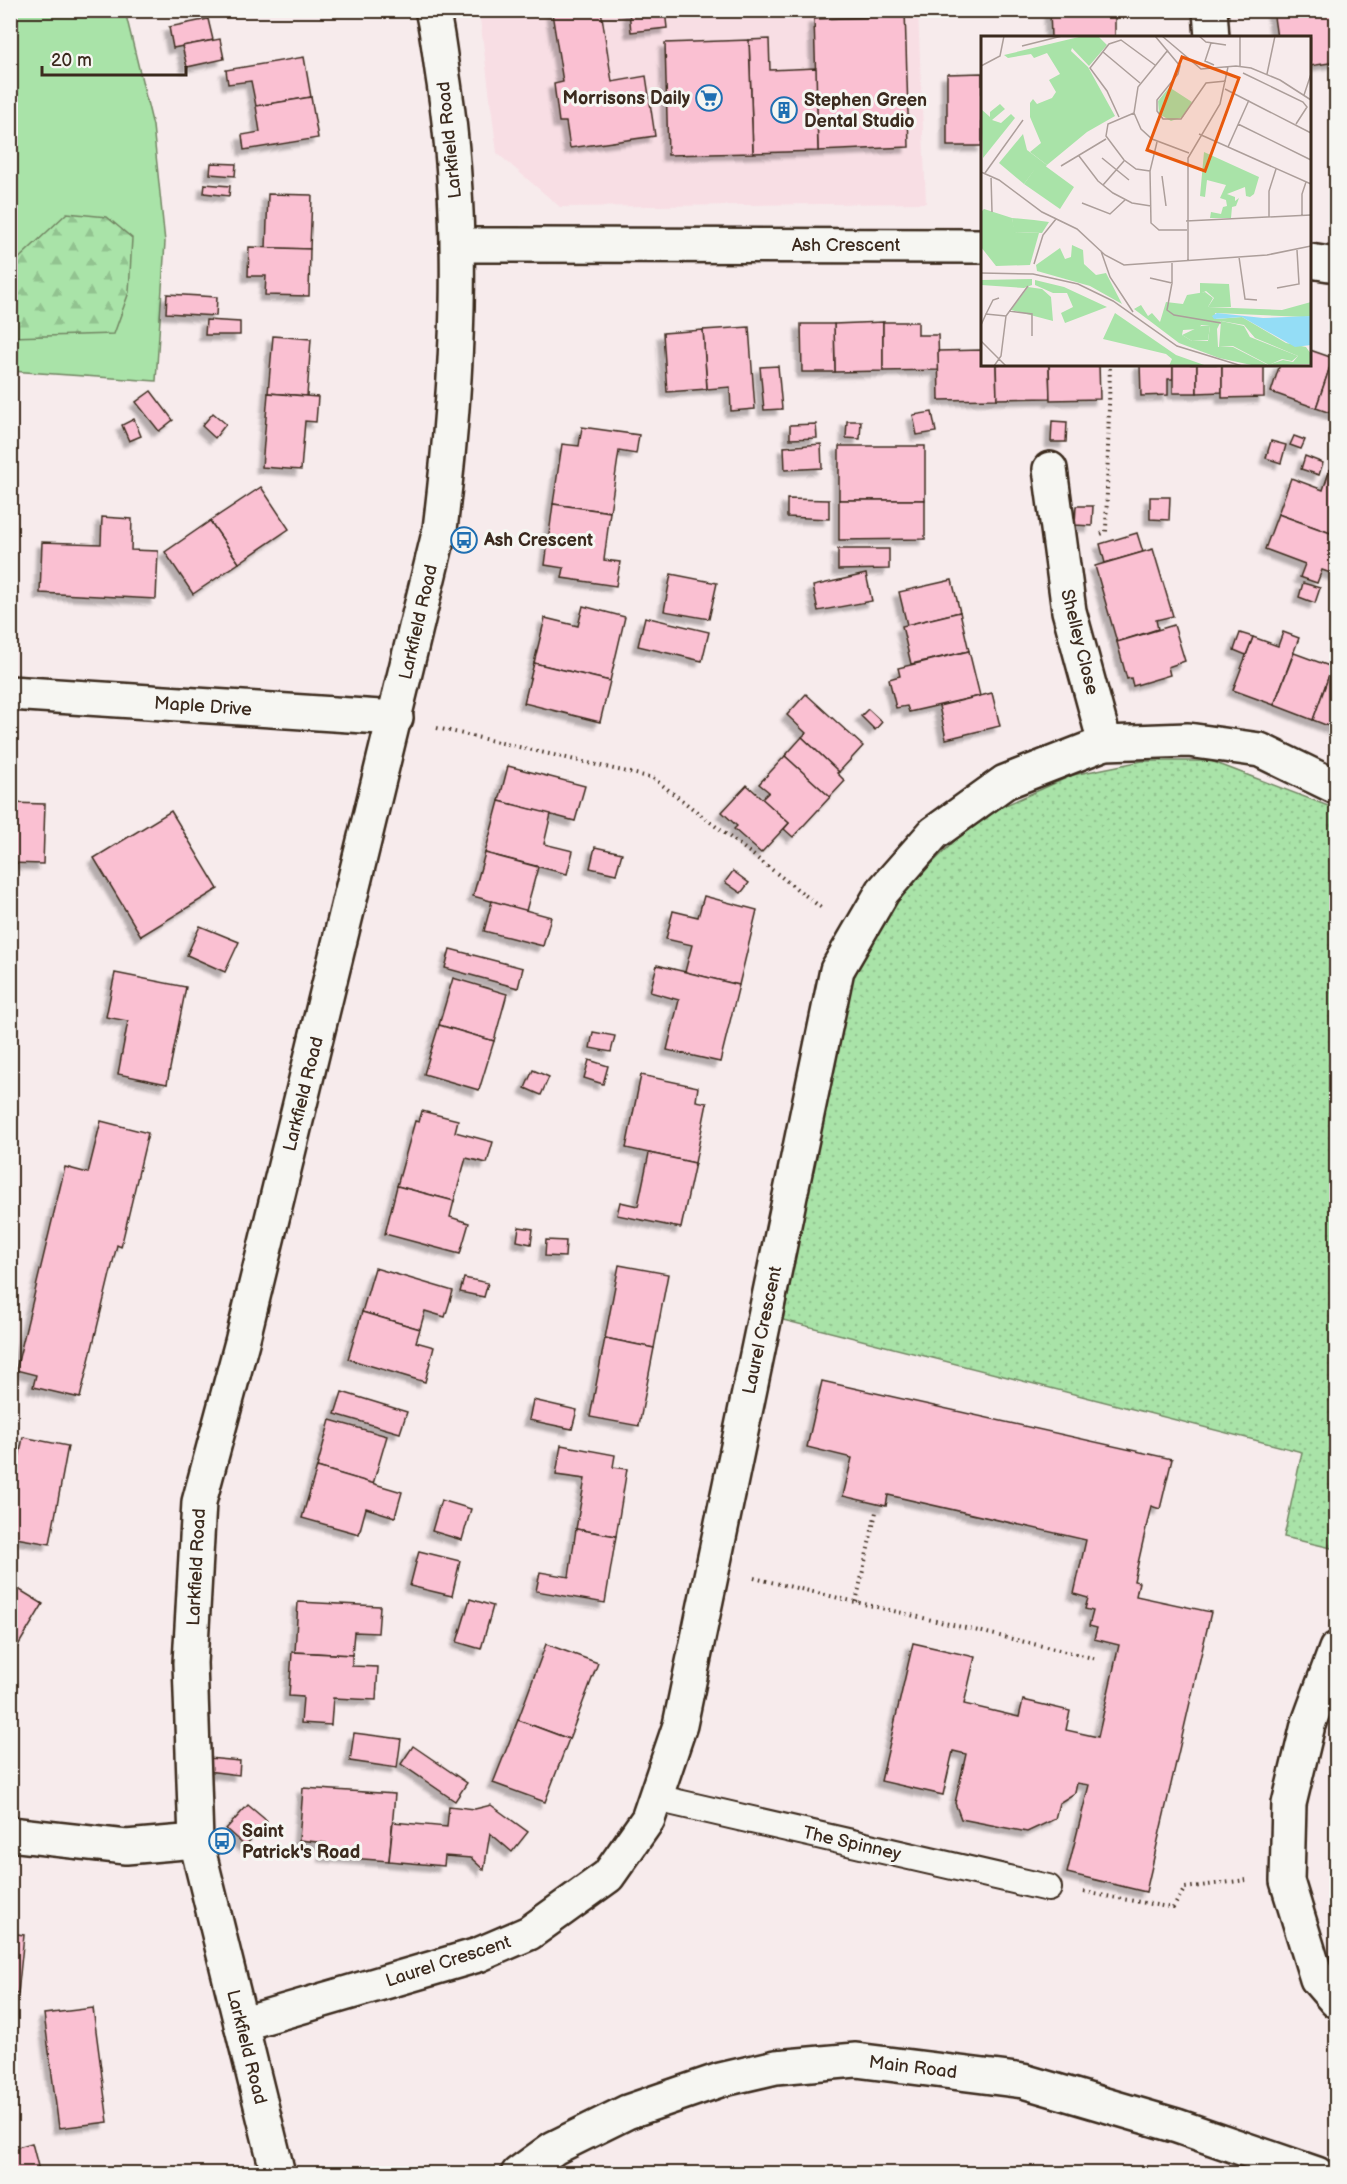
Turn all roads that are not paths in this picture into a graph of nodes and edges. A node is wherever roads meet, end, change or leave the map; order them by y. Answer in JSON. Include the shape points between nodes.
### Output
{"nodes":[{"id":1,"x":432,"y":10,"type":"edge"},
{"id":2,"x":1210,"y":10,"type":"edge"},
{"id":3,"x":1212,"y":36,"type":"edge"},
{"id":4,"x":458,"y":245,"type":"junction"},
{"id":5,"x":981,"y":246,"type":"edge"},
{"id":6,"x":1311,"y":261,"type":"edge"},
{"id":7,"x":1336,"y":265,"type":"edge"},
{"id":8,"x":1050,"y":469,"type":"dead end"},
{"id":9,"x":10,"y":693,"type":"edge"},
{"id":10,"x":396,"y":718,"type":"junction"},
{"id":11,"x":1106,"y":743,"type":"junction"},
{"id":12,"x":1336,"y":787,"type":"edge"},
{"id":13,"x":1336,"y":1649,"type":"edge"},
{"id":14,"x":656,"y":1798,"type":"junction"},
{"id":15,"x":10,"y":1834,"type":"edge"},
{"id":16,"x":196,"y":1841,"type":"junction"},
{"id":17,"x":1048,"y":1888,"type":"road end"},
{"id":18,"x":1336,"y":2001,"type":"edge"},
{"id":19,"x":241,"y":2024,"type":"junction"},
{"id":20,"x":278,"y":2174,"type":"edge"},
{"id":21,"x":518,"y":2174,"type":"edge"},
{"id":22,"x":1317,"y":2174,"type":"edge"}],
"edges":[{"from":1,"to":4,"type":"street","name":"Larkfield Road","via":[[453,142]]},
{"from":2,"to":3,"type":"street"},
{"from":4,"to":5,"type":"street","name":"Ash Crescent"},
{"from":4,"to":10,"type":"street","name":"Larkfield Road","via":[[452,433],[440,529]]},
{"from":6,"to":7,"type":"street"},
{"from":8,"to":11,"type":"street","name":"Shelley Close","via":[[1069,611]]},
{"from":9,"to":10,"type":"street","name":"Maple Drive"},
{"from":10,"to":16,"type":"street","name":"Larkfield Road","via":[[199,1502],[190,1663]]},
{"from":11,"to":12,"type":"street","name":"Laurel Crescent","via":[[1188,740],[1260,750]]},
{"from":11,"to":14,"type":"street","name":"Laurel Crescent","via":[[1005,782],[934,833],[883,891],[837,970],[680,1725]]},
{"from":13,"to":18,"type":"street","via":[[1308,1725],[1289,1804],[1287,1881],[1317,1979]]},
{"from":14,"to":17,"type":"lane","name":"The Spinney"},
{"from":14,"to":19,"type":"street","name":"Laurel Crescent","via":[[648,1819],[608,1876],[529,1933],[478,1955]]},
{"from":15,"to":16,"type":"street","via":[[126,1847]]},
{"from":16,"to":19,"type":"street","name":"Larkfield Road"},
{"from":19,"to":20,"type":"street","name":"Larkfield Road"},
{"from":21,"to":22,"type":"street","name":"Main Road","via":[[554,2148],[627,2112],[720,2080],[776,2067],[856,2060],[1023,2081],[1177,2126]]}]}
